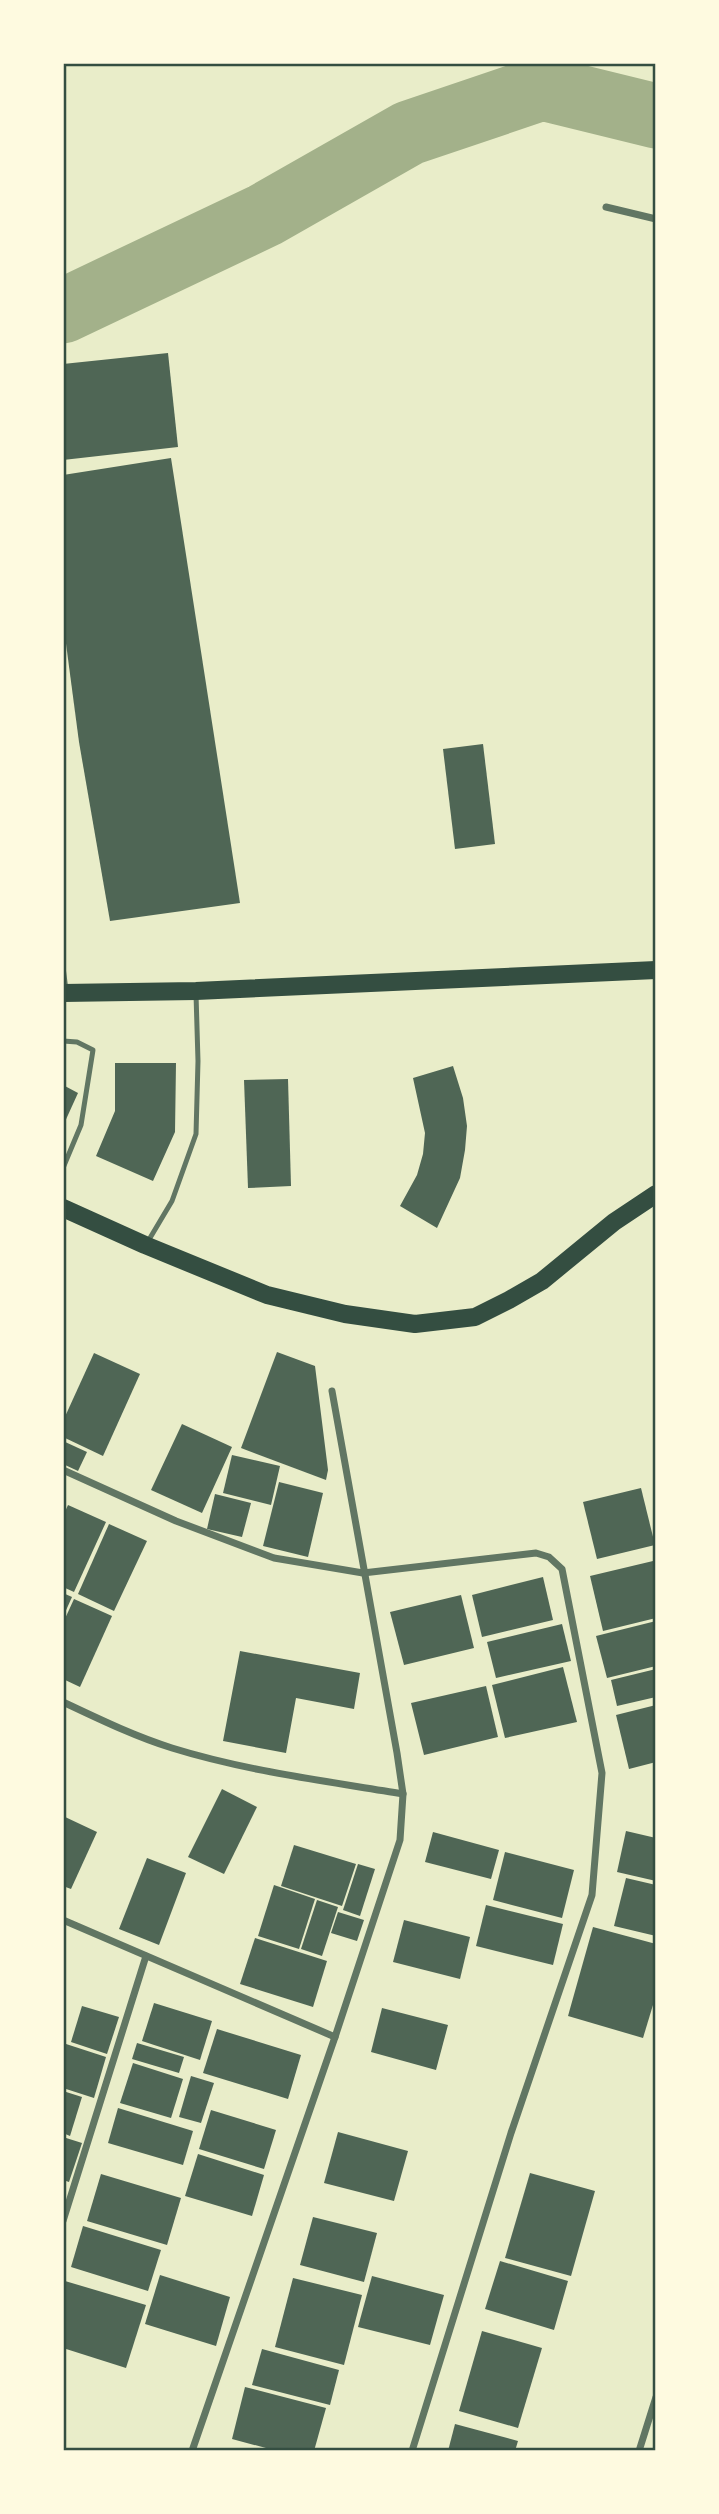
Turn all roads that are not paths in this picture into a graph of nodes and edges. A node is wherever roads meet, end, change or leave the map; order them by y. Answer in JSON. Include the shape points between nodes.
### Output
{"nodes":[{"id":1,"x":606,"y":207,"type":"dead end"},
{"id":2,"x":656,"y":219,"type":"edge"},
{"id":3,"x":63,"y":967,"type":"edge"},
{"id":4,"x":656,"y":970,"type":"edge"},
{"id":5,"x":196,"y":991,"type":"junction"},
{"id":6,"x":64,"y":993,"type":"edge"},
{"id":7,"x":63,"y":1041,"type":"edge"},
{"id":8,"x":63,"y":1168,"type":"edge"},
{"id":9,"x":656,"y":1194,"type":"edge"},
{"id":10,"x":63,"y":1208,"type":"edge"},
{"id":11,"x":145,"y":1245,"type":"junction"},
{"id":12,"x":332,"y":1391,"type":"dead end"},
{"id":13,"x":63,"y":1470,"type":"edge"},
{"id":14,"x":363,"y":1573,"type":"junction"},
{"id":15,"x":63,"y":1702,"type":"edge"},
{"id":16,"x":403,"y":1794,"type":"junction"},
{"id":17,"x":63,"y":1920,"type":"edge"},
{"id":18,"x":146,"y":1956,"type":"junction"},
{"id":19,"x":335,"y":2037,"type":"junction"},
{"id":20,"x":63,"y":2221,"type":"edge"},
{"id":21,"x":656,"y":2397,"type":"edge"},
{"id":22,"x":192,"y":2451,"type":"edge"},
{"id":23,"x":412,"y":2451,"type":"edge"},
{"id":24,"x":639,"y":2451,"type":"edge"}],
"edges":[{"from":1,"to":2,"type":"street"},
{"from":3,"to":6,"type":"lane"},
{"from":4,"to":5,"type":"main road"},
{"from":5,"to":6,"type":"main road"},
{"from":5,"to":11,"type":"lane","via":[[196,1134],[172,1201]]},
{"from":7,"to":8,"type":"lane","via":[[93,1050],[81,1125]]},
{"from":9,"to":11,"type":"main road","via":[[542,1281],[475,1317],[415,1324],[279,1298]]},
{"from":10,"to":11,"type":"main road"},
{"from":12,"to":14,"type":"street"},
{"from":13,"to":14,"type":"street","via":[[176,1521],[274,1558]]},
{"from":14,"to":16,"type":"street"},
{"from":14,"to":23,"type":"street","via":[[536,1553],[549,1557],[562,1569],[602,1773],[592,1895],[511,2133]]},
{"from":15,"to":16,"type":"street","via":[[172,1748],[248,1767]]},
{"from":16,"to":19,"type":"street","via":[[400,1840]]},
{"from":17,"to":18,"type":"street"},
{"from":18,"to":19,"type":"street"},
{"from":18,"to":20,"type":"street"},
{"from":19,"to":22,"type":"street"},
{"from":21,"to":24,"type":"street"}]}
